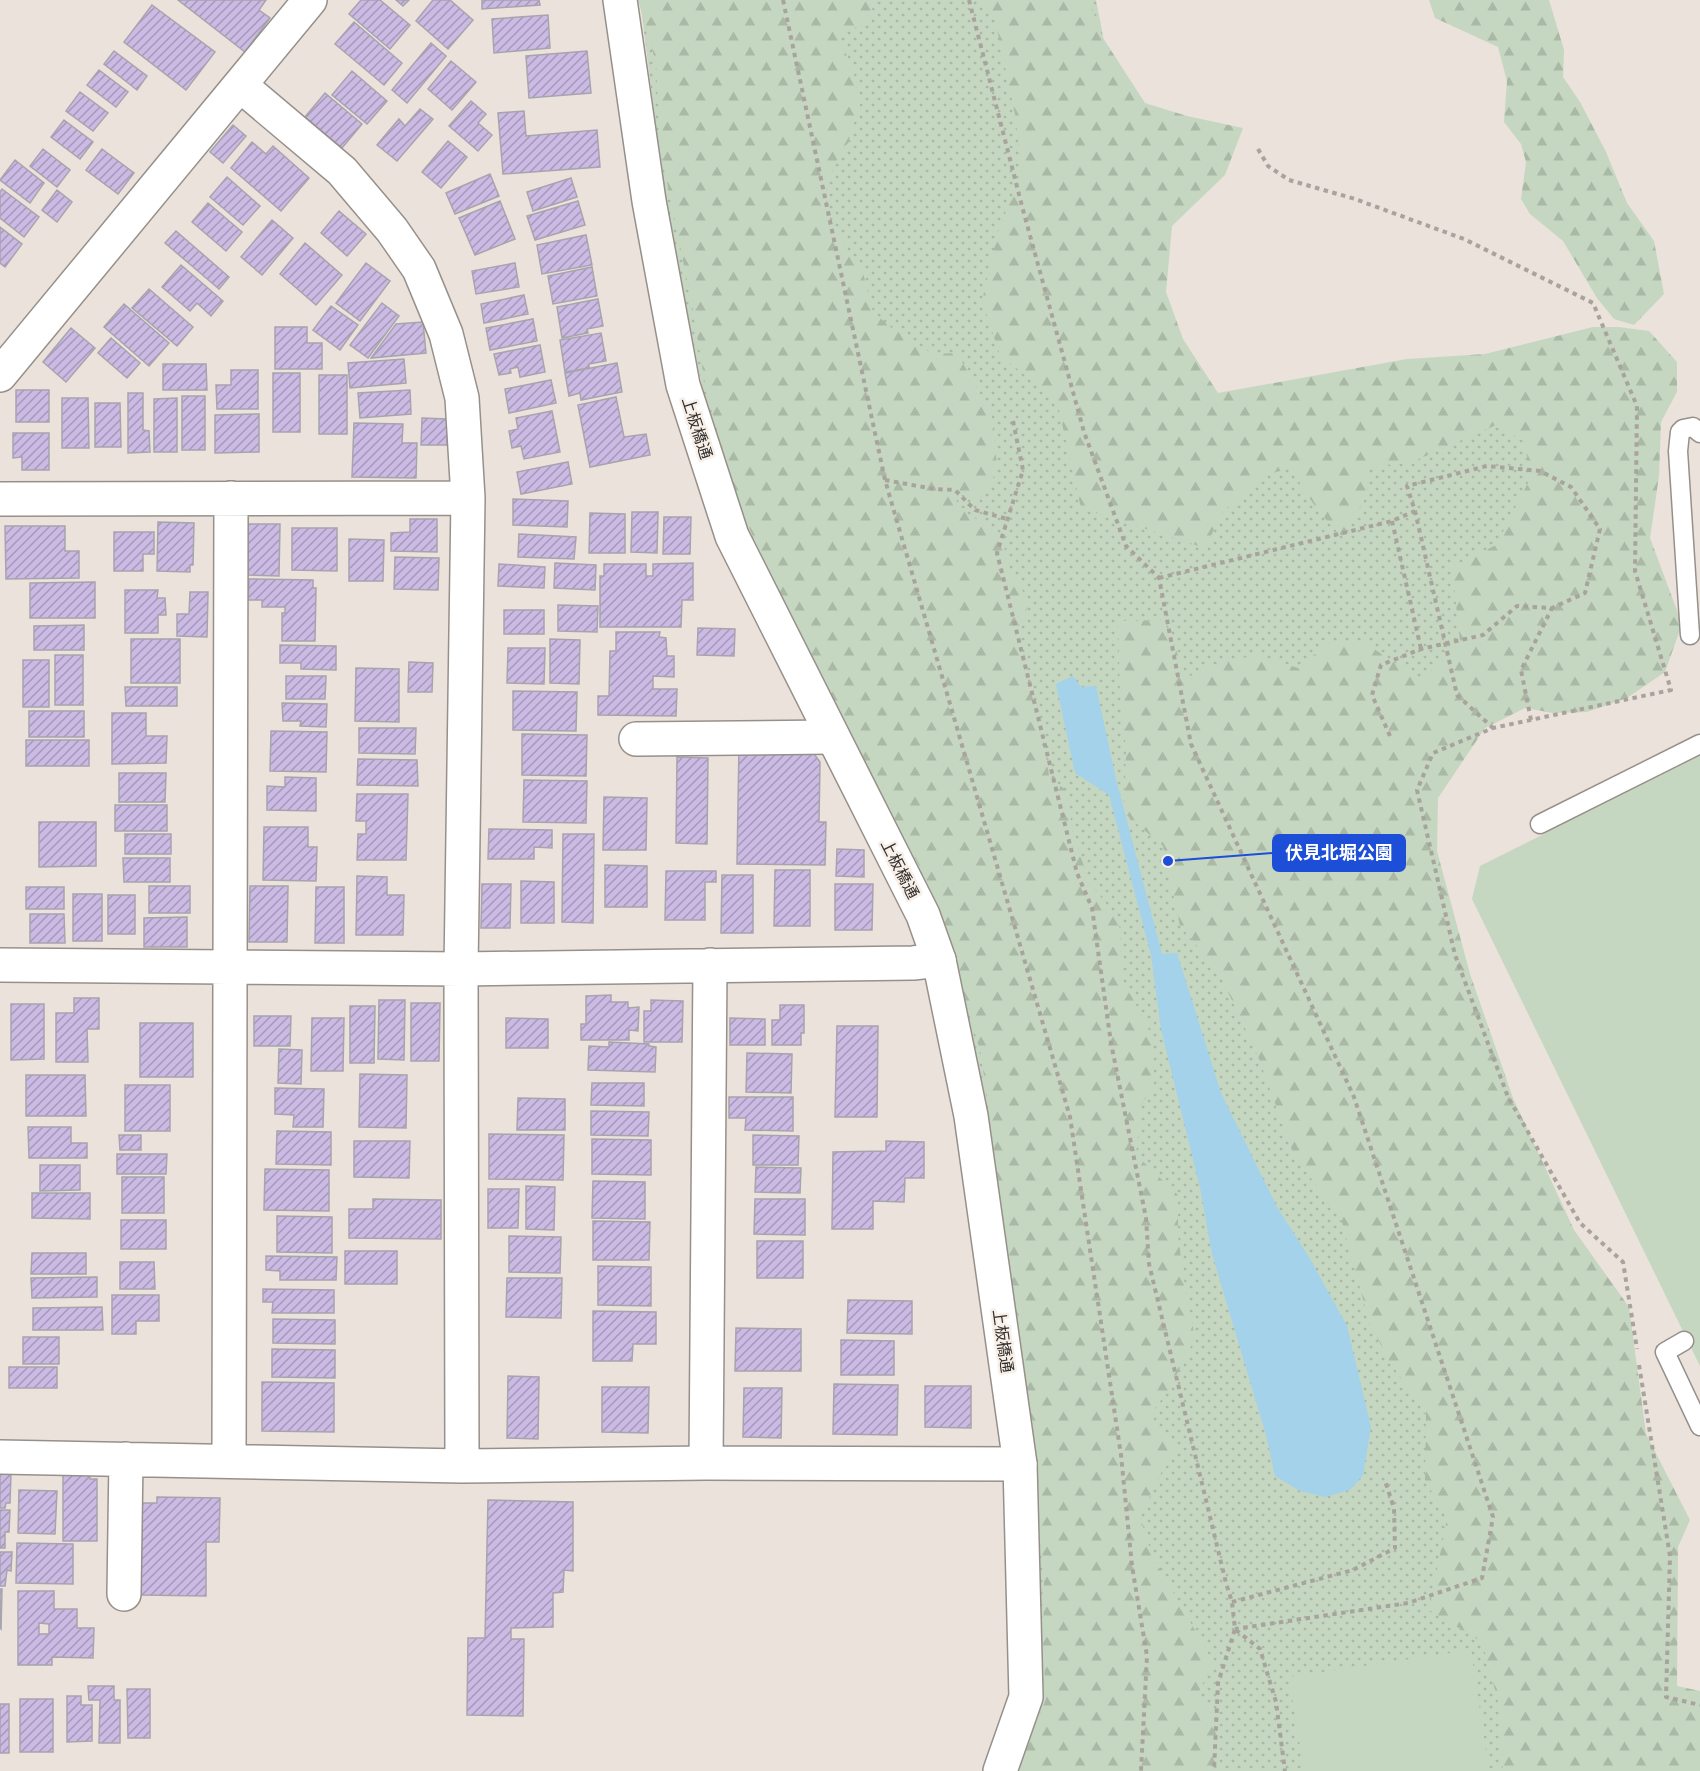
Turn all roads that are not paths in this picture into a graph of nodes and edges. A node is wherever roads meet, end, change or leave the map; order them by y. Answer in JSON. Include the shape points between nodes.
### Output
{"nodes":[{"id":1,"x":310,"y":0,"type":"edge"},
{"id":2,"x":620,"y":0,"type":"edge"},
{"id":3,"x":240,"y":85,"type":"junction"},
{"id":4,"x":0,"y":375,"type":"edge"},
{"id":5,"x":1700,"y":433,"type":"edge"},
{"id":6,"x":231,"y":498,"type":"junction"},
{"id":7,"x":468,"y":498,"type":"junction"},
{"id":8,"x":0,"y":499,"type":"edge"},
{"id":9,"x":1690,"y":635,"type":"dead end"},
{"id":10,"x":832,"y":737,"type":"junction"},
{"id":11,"x":636,"y":739,"type":"dead end"},
{"id":12,"x":1700,"y":744,"type":"edge"},
{"id":13,"x":1540,"y":824,"type":"dead end"},
{"id":14,"x":939,"y":960,"type":"junction"},
{"id":15,"x":0,"y":965,"type":"edge"},
{"id":16,"x":710,"y":965,"type":"junction"},
{"id":17,"x":229,"y":967,"type":"junction"},
{"id":18,"x":461,"y":969,"type":"junction"},
{"id":19,"x":1684,"y":1341,"type":"dead end"},
{"id":20,"x":1700,"y":1426,"type":"edge"},
{"id":21,"x":0,"y":1457,"type":"edge"},
{"id":22,"x":126,"y":1459,"type":"junction"},
{"id":23,"x":229,"y":1461,"type":"junction"},
{"id":24,"x":706,"y":1463,"type":"junction"},
{"id":25,"x":1020,"y":1464,"type":"junction"},
{"id":26,"x":462,"y":1466,"type":"junction"},
{"id":27,"x":124,"y":1594,"type":"dead end"},
{"id":28,"x":1000,"y":1771,"type":"edge"}],
"edges":[{"from":1,"to":3,"type":"street"},
{"from":2,"to":10,"type":"street","name":"上板橋通","via":[[649,201],[683,385],[732,536]]},
{"from":3,"to":4,"type":"street"},
{"from":3,"to":7,"type":"street","via":[[342,171],[419,269],[446,334],[462,398]]},
{"from":5,"to":9,"type":"lane","via":[[1693,427],[1683,429],[1678,451]]},
{"from":6,"to":7,"type":"street"},
{"from":6,"to":8,"type":"street"},
{"from":6,"to":17,"type":"street"},
{"from":7,"to":18,"type":"street"},
{"from":10,"to":11,"type":"street"},
{"from":10,"to":14,"type":"street","name":"上板橋通","via":[[923,915]]},
{"from":12,"to":13,"type":"lane"},
{"from":14,"to":16,"type":"street"},
{"from":14,"to":25,"type":"street","name":"上板橋通","via":[[971,1116]]},
{"from":15,"to":17,"type":"street"},
{"from":16,"to":18,"type":"street"},
{"from":16,"to":24,"type":"street"},
{"from":17,"to":18,"type":"street"},
{"from":17,"to":23,"type":"street"},
{"from":18,"to":26,"type":"street"},
{"from":19,"to":20,"type":"lane","via":[[1665,1352]]},
{"from":21,"to":22,"type":"street"},
{"from":22,"to":23,"type":"street"},
{"from":22,"to":27,"type":"street"},
{"from":23,"to":26,"type":"street"},
{"from":24,"to":25,"type":"street"},
{"from":24,"to":26,"type":"street"},
{"from":25,"to":28,"type":"street","name":"上板橋通","via":[[1026,1697]]}]}
